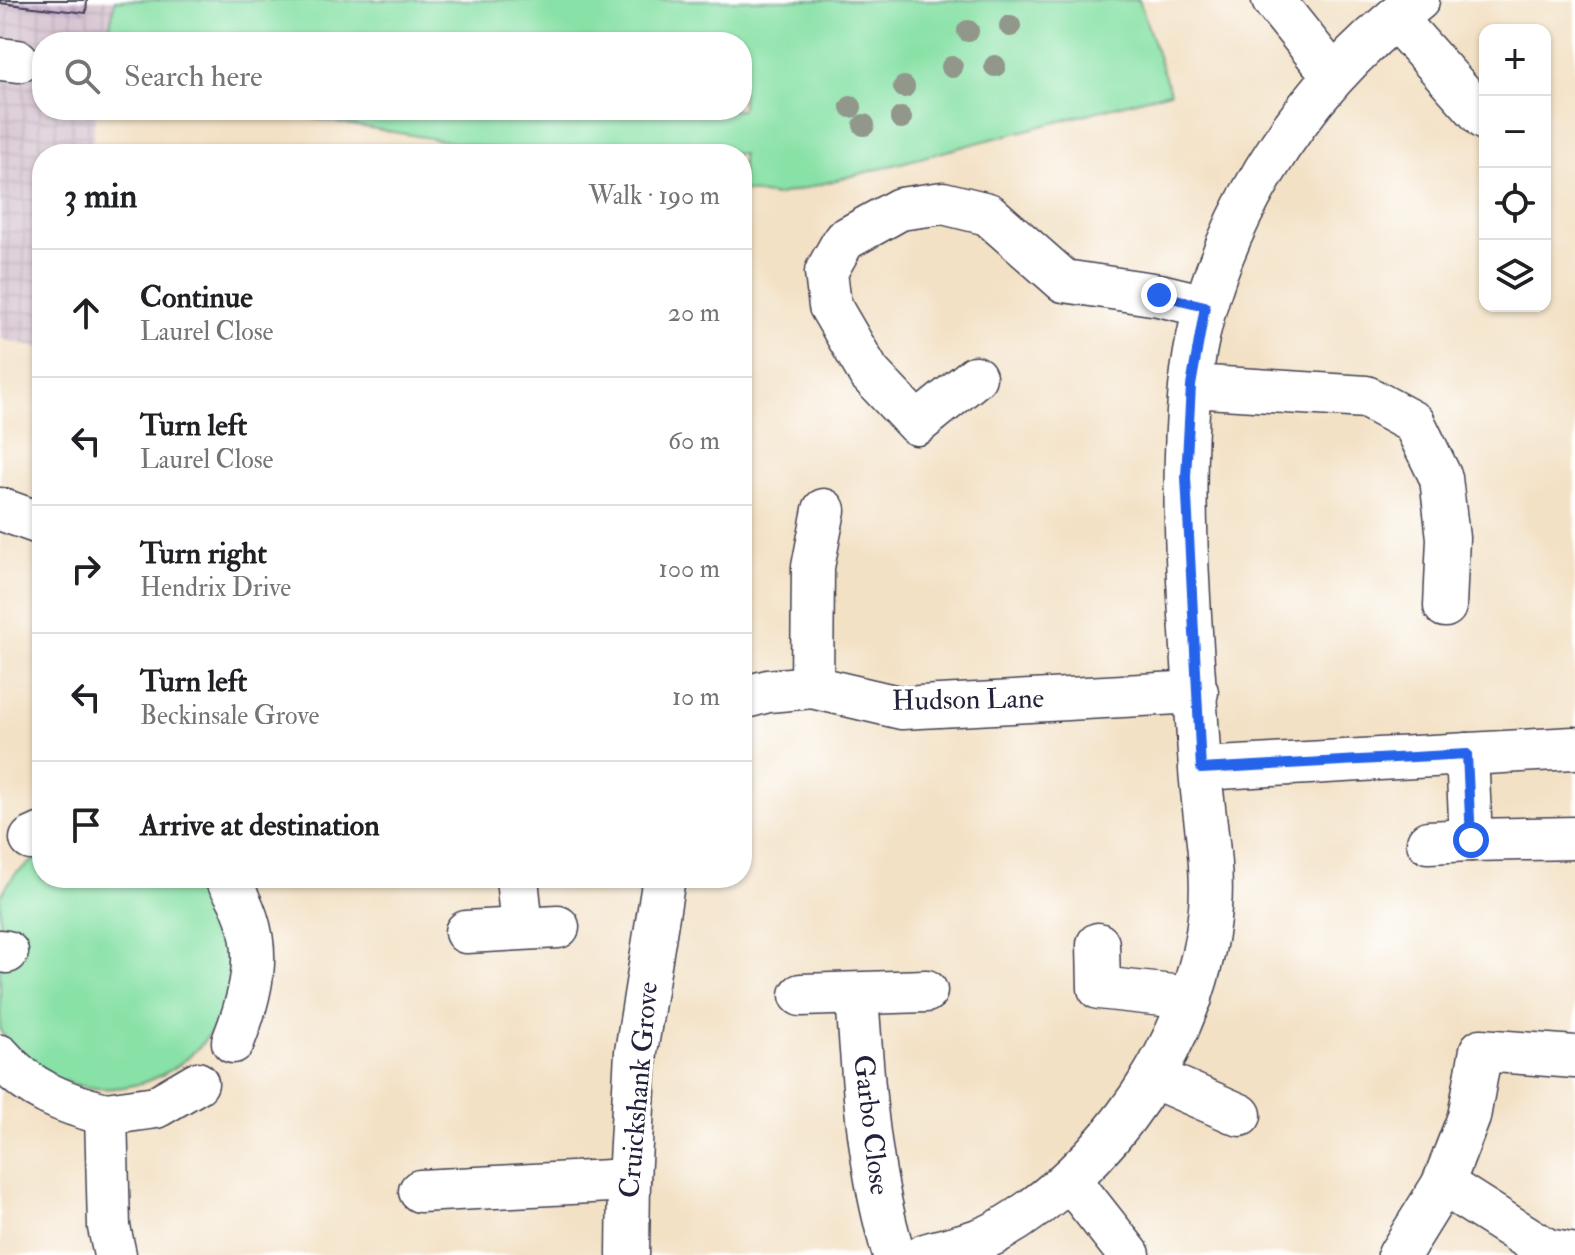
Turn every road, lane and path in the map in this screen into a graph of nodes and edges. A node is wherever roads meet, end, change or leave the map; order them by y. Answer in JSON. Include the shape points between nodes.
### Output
{"nodes":[{"id":1,"x":1273,"y":0,"type":"edge"},
{"id":2,"x":1406,"y":9,"type":"edge"},
{"id":3,"x":1333,"y":75,"type":"junction"},
{"id":4,"x":1479,"y":111,"type":"edge"},
{"id":5,"x":1205,"y":306,"type":"junction"},
{"id":6,"x":975,"y":377,"type":"dead end"},
{"id":7,"x":1191,"y":386,"type":"junction"},
{"id":8,"x":0,"y":509,"type":"edge"},
{"id":9,"x":824,"y":510,"type":"dead end"},
{"id":10,"x":32,"y":520,"type":"edge"},
{"id":11,"x":1445,"y":606,"type":"dead end"},
{"id":12,"x":812,"y":687,"type":"junction"},
{"id":13,"x":1197,"y":692,"type":"junction"},
{"id":14,"x":752,"y":695,"type":"edge"},
{"id":15,"x":1574,"y":748,"type":"edge"},
{"id":16,"x":1467,"y":754,"type":"junction"},
{"id":17,"x":1201,"y":769,"type":"junction"},
{"id":18,"x":1575,"y":838,"type":"edge"},
{"id":19,"x":1471,"y":840,"type":"junction"},
{"id":20,"x":1428,"y":842,"type":"dead end"},
{"id":21,"x":233,"y":888,"type":"edge"},
{"id":22,"x":522,"y":888,"type":"edge"},
{"id":23,"x":662,"y":888,"type":"edge"},
{"id":24,"x":466,"y":932,"type":"dead end"},
{"id":25,"x":1098,"y":944,"type":"dead end"},
{"id":26,"x":926,"y":991,"type":"dead end"},
{"id":27,"x":857,"y":994,"type":"junction"},
{"id":28,"x":801,"y":995,"type":"dead end"},
{"id":29,"x":1191,"y":998,"type":"junction"},
{"id":30,"x":233,"y":1042,"type":"dead end"},
{"id":31,"x":0,"y":1056,"type":"edge"},
{"id":32,"x":1575,"y":1057,"type":"edge"},
{"id":33,"x":1153,"y":1077,"type":"junction"},
{"id":34,"x":197,"y":1083,"type":"dead end"},
{"id":35,"x":106,"y":1114,"type":"junction"},
{"id":36,"x":1240,"y":1115,"type":"dead end"},
{"id":37,"x":629,"y":1180,"type":"junction"},
{"id":38,"x":1070,"y":1180,"type":"junction"},
{"id":39,"x":1443,"y":1184,"type":"junction"},
{"id":40,"x":420,"y":1191,"type":"dead end"},
{"id":41,"x":115,"y":1255,"type":"edge"},
{"id":42,"x":628,"y":1255,"type":"edge"},
{"id":43,"x":894,"y":1255,"type":"edge"},
{"id":44,"x":925,"y":1255,"type":"edge"},
{"id":45,"x":1129,"y":1255,"type":"edge"},
{"id":46,"x":1399,"y":1255,"type":"edge"},
{"id":47,"x":1575,"y":1255,"type":"edge"}],
"edges":[{"from":1,"to":3,"type":"street"},
{"from":2,"to":3,"type":"street"},
{"from":2,"to":4,"type":"street"},
{"from":3,"to":5,"type":"street","via":[[1263,172]]},
{"from":5,"to":6,"type":"street","via":[[1064,281],[988,214],[943,203],[900,209],[844,240],[826,272],[830,306],[869,373],[917,424]]},
{"from":5,"to":7,"type":"street"},
{"from":7,"to":11,"type":"street","via":[[1366,397],[1414,423],[1441,478],[1448,538]]},
{"from":7,"to":13,"type":"street","via":[[1186,477]]},
{"from":8,"to":10,"type":"street"},
{"from":9,"to":12,"type":"street","via":[[813,567]]},
{"from":12,"to":13,"type":"street","name":"Hudson Lane","via":[[902,708]]},
{"from":12,"to":14,"type":"street","name":"Hudson Lane"},
{"from":13,"to":17,"type":"street"},
{"from":15,"to":16,"type":"street"},
{"from":16,"to":17,"type":"street"},
{"from":16,"to":19,"type":"street"},
{"from":17,"to":29,"type":"street","via":[[1210,908]]},
{"from":18,"to":19,"type":"street"},
{"from":19,"to":20,"type":"street"},
{"from":21,"to":30,"type":"street","via":[[244,904],[254,953],[233,995]]},
{"from":22,"to":24,"type":"street","via":[[540,928]]},
{"from":23,"to":37,"type":"street","name":"Cruickshank Grove","via":[[636,1052]]},
{"from":25,"to":29,"type":"street","via":[[1099,988]]},
{"from":26,"to":27,"type":"street"},
{"from":27,"to":28,"type":"street"},
{"from":27,"to":43,"type":"street","name":"Garbo Close","via":[[865,1122]]},
{"from":29,"to":33,"type":"street"},
{"from":31,"to":35,"type":"street","via":[[15,1074],[64,1104]]},
{"from":32,"to":39,"type":"street","via":[[1481,1050],[1469,1117]]},
{"from":33,"to":36,"type":"street"},
{"from":33,"to":38,"type":"street","via":[[1112,1136]]},
{"from":34,"to":35,"type":"street","via":[[156,1107]]},
{"from":35,"to":41,"type":"street","via":[[109,1227]]},
{"from":37,"to":40,"type":"street"},
{"from":37,"to":42,"type":"street","name":"Cruickshank Grove"},
{"from":38,"to":44,"type":"street","via":[[993,1234]]},
{"from":38,"to":45,"type":"street"},
{"from":39,"to":46,"type":"street"},
{"from":39,"to":47,"type":"street","via":[[1547,1250]]}]}
